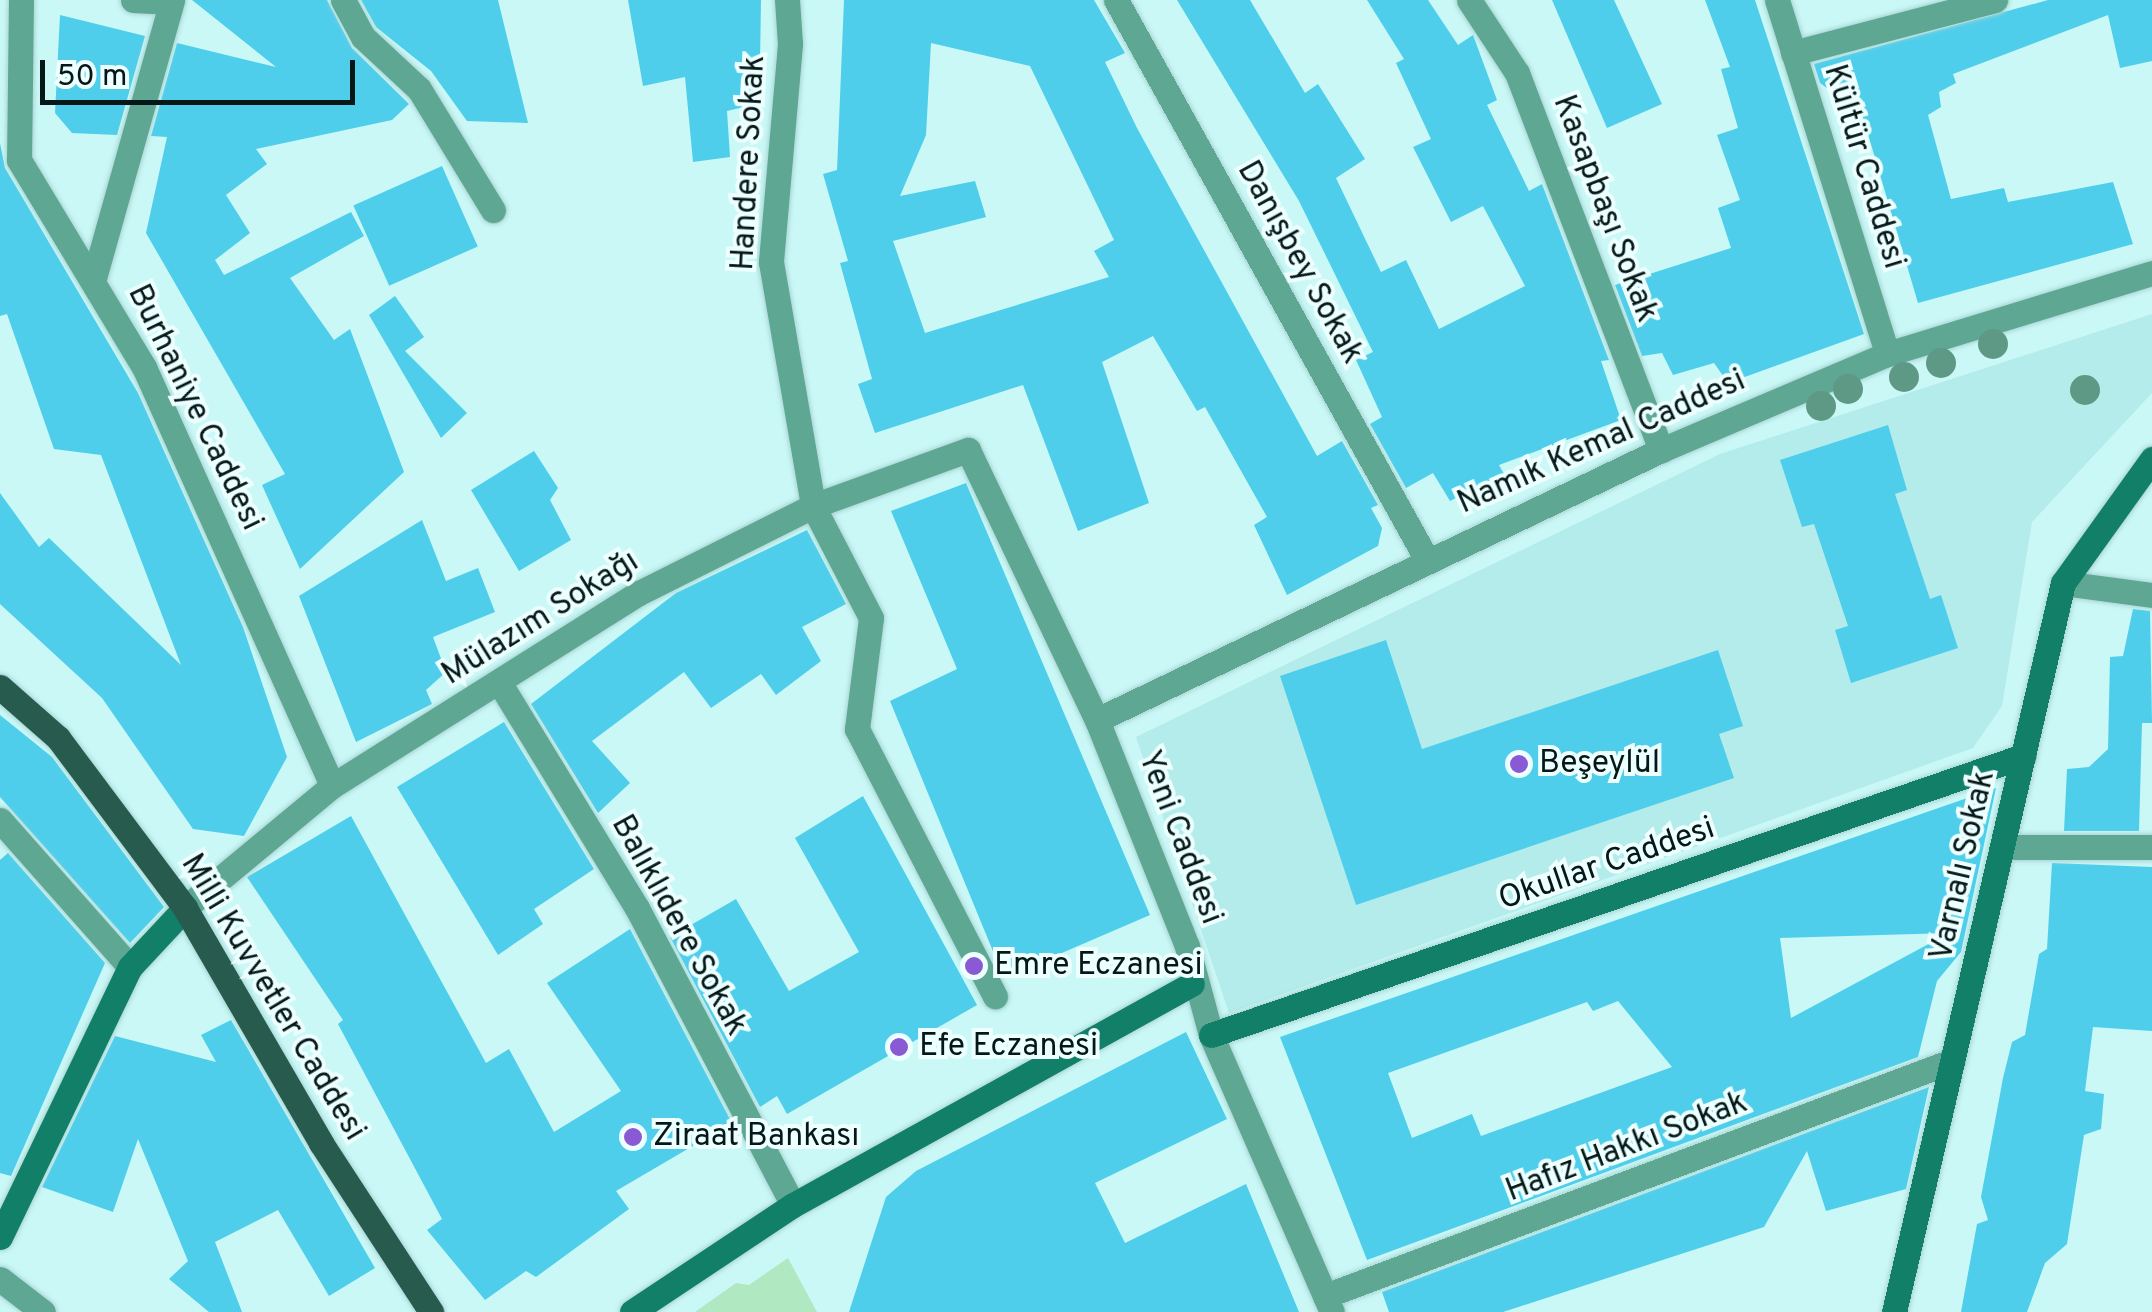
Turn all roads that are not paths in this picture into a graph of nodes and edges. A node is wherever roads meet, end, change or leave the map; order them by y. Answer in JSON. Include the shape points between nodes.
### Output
{"nodes":[{"id":1,"x":21,"y":0,"type":"edge"},
{"id":2,"x":133,"y":0,"type":"edge"},
{"id":3,"x":343,"y":0,"type":"edge"},
{"id":4,"x":786,"y":0,"type":"edge"},
{"id":5,"x":1116,"y":0,"type":"edge"},
{"id":6,"x":1468,"y":0,"type":"edge"},
{"id":7,"x":1777,"y":0,"type":"edge"},
{"id":8,"x":1995,"y":0,"type":"edge"},
{"id":9,"x":171,"y":1,"type":"edge"},
{"id":10,"x":1793,"y":53,"type":"junction"},
{"id":11,"x":9,"y":161,"type":"edge"},
{"id":12,"x":493,"y":210,"type":"dead end"},
{"id":13,"x":2152,"y":272,"type":"edge"},
{"id":14,"x":94,"y":278,"type":"junction"},
{"id":15,"x":1888,"y":354,"type":"junction"},
{"id":16,"x":968,"y":450,"type":"joint"},
{"id":17,"x":1661,"y":450,"type":"junction"},
{"id":18,"x":2152,"y":459,"type":"edge"},
{"id":19,"x":813,"y":506,"type":"junction"},
{"id":20,"x":1426,"y":558,"type":"junction"},
{"id":21,"x":2063,"y":583,"type":"junction"},
{"id":22,"x":2152,"y":595,"type":"edge"},
{"id":23,"x":499,"y":682,"type":"junction"},
{"id":24,"x":0,"y":687,"type":"edge"},
{"id":25,"x":1098,"y":720,"type":"junction"},
{"id":26,"x":2024,"y":756,"type":"junction"},
{"id":27,"x":332,"y":786,"type":"junction"},
{"id":28,"x":0,"y":820,"type":"edge"},
{"id":29,"x":2152,"y":846,"type":"edge"},
{"id":30,"x":2002,"y":848,"type":"junction"},
{"id":31,"x":185,"y":908,"type":"junction"},
{"id":32,"x":130,"y":967,"type":"junction"},
{"id":33,"x":1192,"y":984,"type":"junction"},
{"id":34,"x":995,"y":996,"type":"dead end"},
{"id":35,"x":1211,"y":1035,"type":"junction"},
{"id":36,"x":1952,"y":1061,"type":"junction"},
{"id":37,"x":793,"y":1205,"type":"junction"},
{"id":38,"x":0,"y":1237,"type":"edge"},
{"id":39,"x":0,"y":1279,"type":"edge"},
{"id":40,"x":1328,"y":1304,"type":"edge"},
{"id":41,"x":43,"y":1312,"type":"edge"},
{"id":42,"x":430,"y":1312,"type":"edge"},
{"id":43,"x":632,"y":1312,"type":"edge"},
{"id":44,"x":1894,"y":1312,"type":"edge"}],
"edges":[{"from":1,"to":11,"type":"street","name":"Burhaniye Caddesi"},
{"from":2,"to":9,"type":"street"},
{"from":3,"to":12,"type":"street","via":[[364,37],[418,89]]},
{"from":4,"to":19,"type":"street","name":"Handere Sokak","via":[[790,44],[771,262]]},
{"from":5,"to":20,"type":"street","name":"Danışbey Sokak"},
{"from":6,"to":17,"type":"street","name":"Kasapbaşı Sokak","via":[[1517,72]]},
{"from":7,"to":10,"type":"street","name":"Kültür Caddesi"},
{"from":8,"to":10,"type":"street"},
{"from":9,"to":14,"type":"street"},
{"from":10,"to":15,"type":"street","name":"Kültür Caddesi"},
{"from":11,"to":14,"type":"street","name":"Burhaniye Caddesi"},
{"from":13,"to":15,"type":"street","name":"Namık Kemal Caddesi"},
{"from":14,"to":27,"type":"street","name":"Burhaniye Caddesi","via":[[144,367]]},
{"from":15,"to":17,"type":"street","name":"Namık Kemal Caddesi"},
{"from":16,"to":19,"type":"street","name":"Mülazım Sokağı"},
{"from":16,"to":25,"type":"street","name":"Yeni Caddesi"},
{"from":17,"to":20,"type":"street","name":"Namık Kemal Caddesi"},
{"from":18,"to":21,"type":"street","name":"Varnalı Sokak"},
{"from":19,"to":23,"type":"street","name":"Mülazım Sokağı","via":[[639,592]]},
{"from":19,"to":34,"type":"street","name":"Handere Sokak","via":[[870,618],[857,729]]},
{"from":20,"to":25,"type":"street","name":"Namık Kemal Caddesi"},
{"from":21,"to":22,"type":"street"},
{"from":21,"to":26,"type":"street","name":"Varnalı Sokak"},
{"from":23,"to":27,"type":"street","name":"Mülazım Sokağı"},
{"from":23,"to":37,"type":"street","name":"Balıklıdere Sokak","via":[[637,908]]},
{"from":24,"to":31,"type":"main road","name":"Milli Kuvvetler Caddesi","via":[[58,738]]},
{"from":25,"to":33,"type":"street","name":"Yeni Caddesi","via":[[1187,946]]},
{"from":26,"to":30,"type":"street","name":"Varnalı Sokak"},
{"from":26,"to":35,"type":"street","name":"Okullar Caddesi"},
{"from":27,"to":31,"type":"street","name":"Mülazım Sokağı"},
{"from":28,"to":32,"type":"street"},
{"from":29,"to":30,"type":"street"},
{"from":30,"to":36,"type":"street","name":"Varnalı Sokak"},
{"from":31,"to":32,"type":"street"},
{"from":31,"to":42,"type":"main road","name":"Milli Kuvvetler Caddesi","via":[[321,1144]]},
{"from":32,"to":38,"type":"street"},
{"from":33,"to":35,"type":"street","name":"Yeni Caddesi"},
{"from":33,"to":37,"type":"street"},
{"from":35,"to":40,"type":"street","name":"Yeni Caddesi"},
{"from":36,"to":40,"type":"street","name":"Hafız Hakkı Sokak"},
{"from":36,"to":44,"type":"street","name":"Varnalı Sokak"},
{"from":37,"to":43,"type":"street"},
{"from":39,"to":41,"type":"street"}]}
